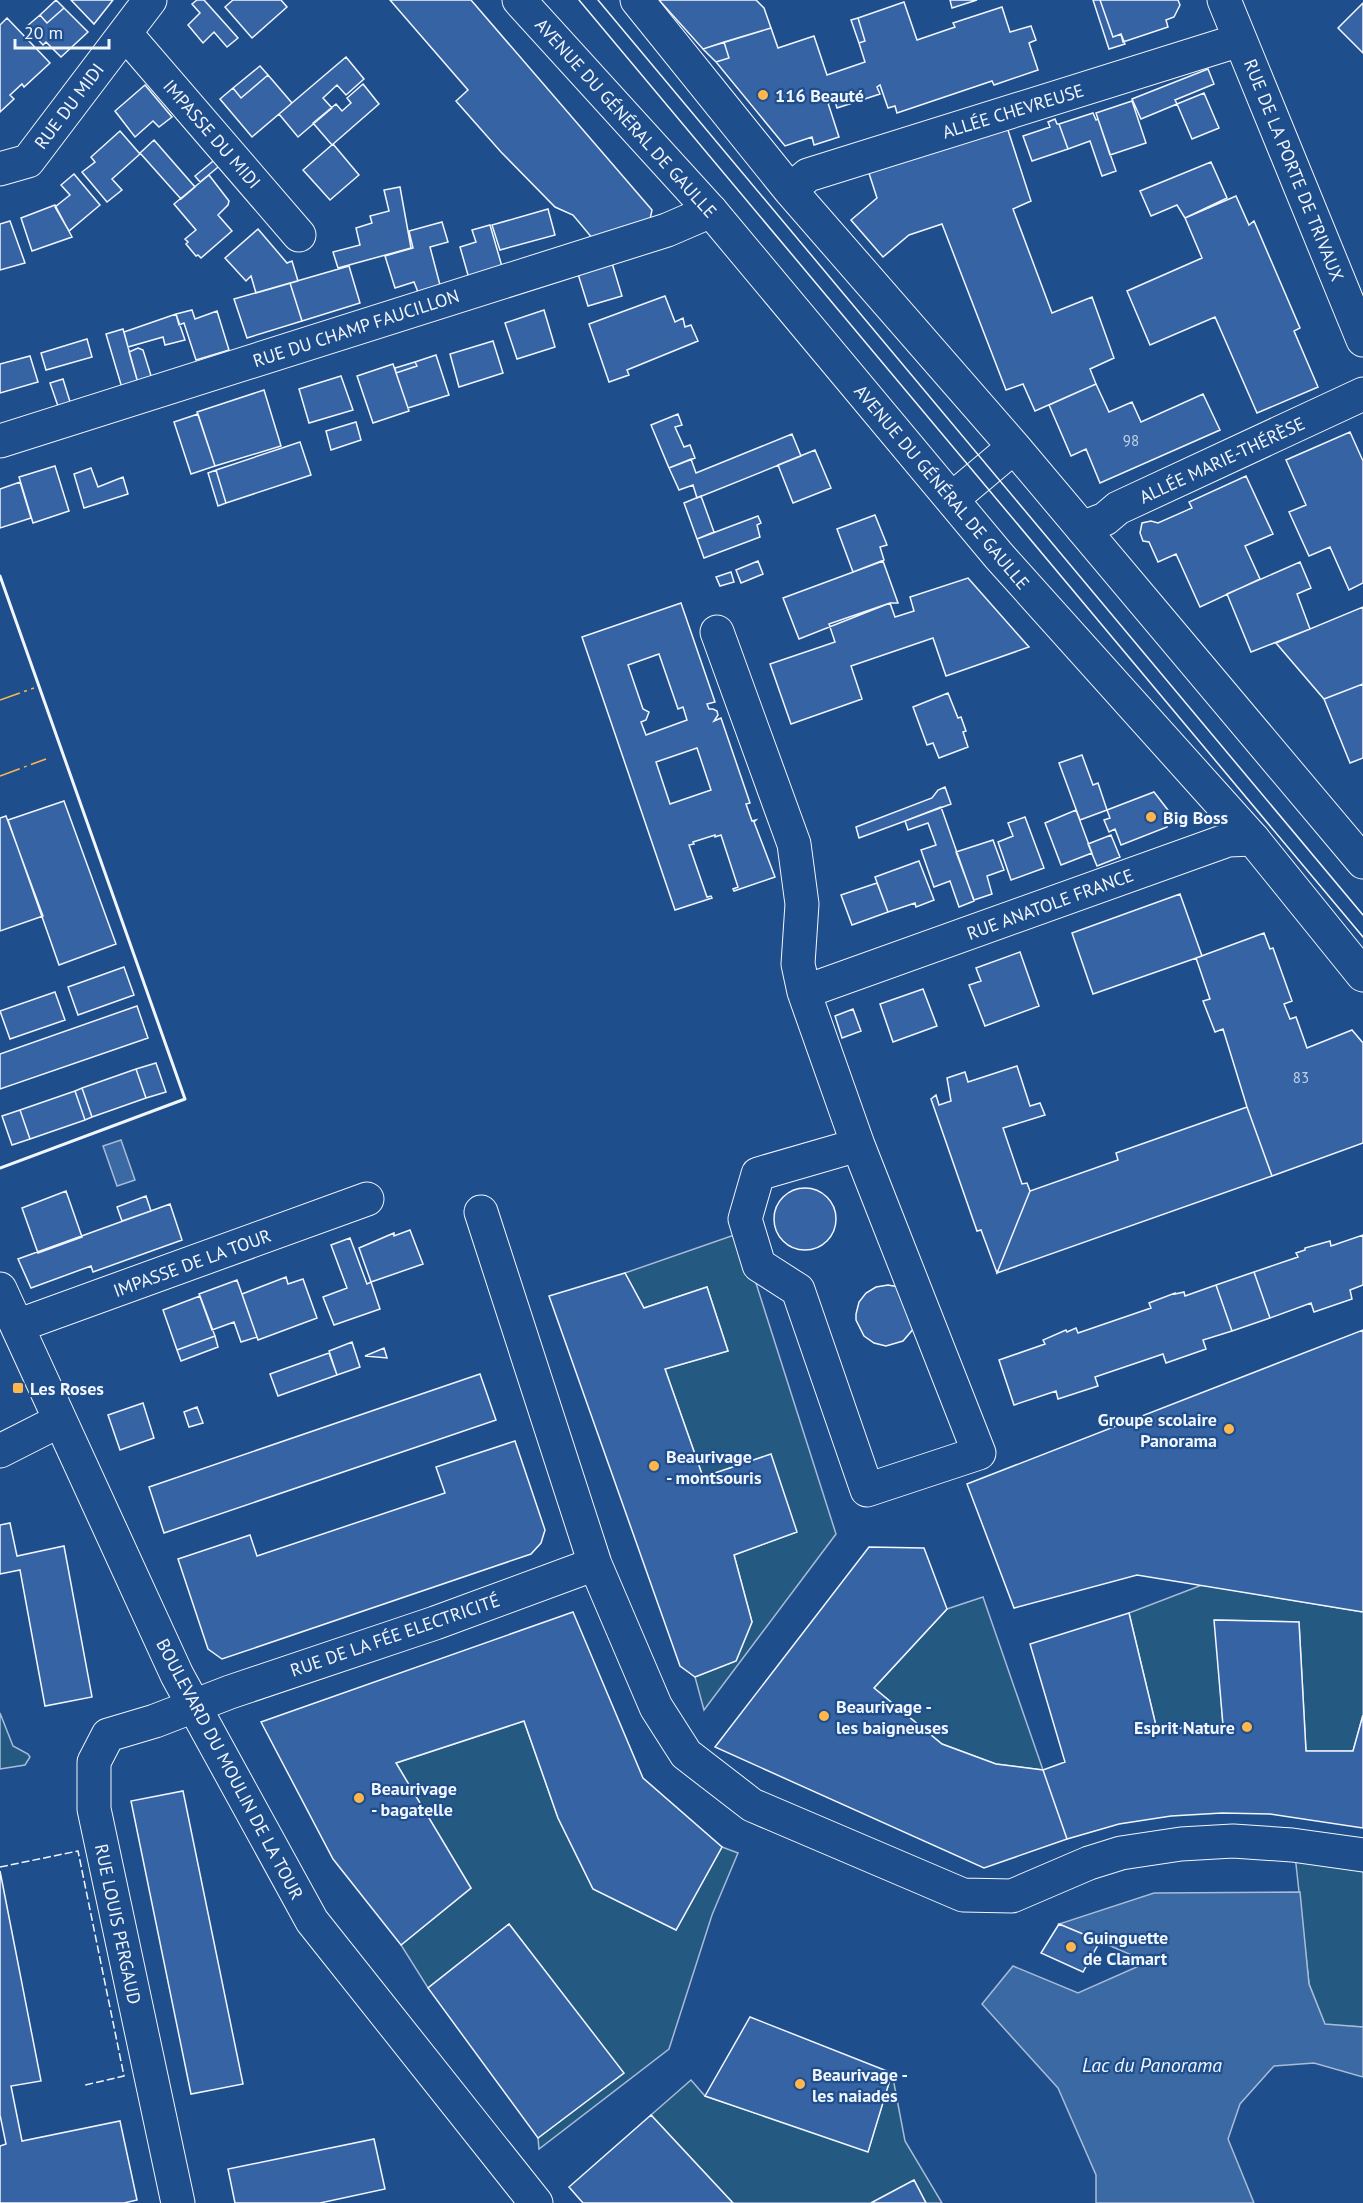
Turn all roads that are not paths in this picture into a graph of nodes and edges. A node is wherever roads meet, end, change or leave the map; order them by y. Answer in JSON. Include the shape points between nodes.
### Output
{"nodes":[{"id":1,"x":150,"y":0,"type":"edge"},
{"id":2,"x":519,"y":0,"type":"edge"},
{"id":3,"x":638,"y":0,"type":"edge"},
{"id":4,"x":1224,"y":0,"type":"edge"},
{"id":5,"x":125,"y":33,"type":"junction"},
{"id":6,"x":1240,"y":40,"type":"junction"},
{"id":7,"x":0,"y":169,"type":"edge"},
{"id":8,"x":790,"y":190,"type":"junction"},
{"id":9,"x":711,"y":211,"type":"junction"},
{"id":10,"x":299,"y":235,"type":"dead end"},
{"id":11,"x":1363,"y":340,"type":"edge"},
{"id":12,"x":1363,"y":394,"type":"edge"},
{"id":13,"x":0,"y":441,"type":"edge"},
{"id":14,"x":1014,"y":447,"type":"junction"},
{"id":15,"x":952,"y":499,"type":"junction"},
{"id":16,"x":1082,"y":528,"type":"junction"},
{"id":17,"x":717,"y":633,"type":"dead end"},
{"id":18,"x":1253,"y":839,"type":"junction"},
{"id":19,"x":1363,"y":862,"type":"edge"},
{"id":20,"x":1363,"y":975,"type":"edge"},
{"id":21,"x":804,"y":992,"type":"junction"},
{"id":22,"x":858,"y":1145,"type":"junction"},
{"id":23,"x":367,"y":1199,"type":"dead end"},
{"id":24,"x":481,"y":1212,"type":"dead end"},
{"id":25,"x":0,"y":1289,"type":"edge"},
{"id":26,"x":17,"y":1326,"type":"junction"},
{"id":27,"x":59,"y":1421,"type":"junction"},
{"id":28,"x":0,"y":1451,"type":"edge"},
{"id":29,"x":596,"y":1564,"type":"junction"},
{"id":30,"x":195,"y":1707,"type":"junction"},
{"id":31,"x":1363,"y":1855,"type":"edge"},
{"id":32,"x":528,"y":2201,"type":"edge"},
{"id":33,"x":178,"y":2203,"type":"edge"}],
"edges":[{"from":1,"to":5,"type":"street","name":"RUE DU MIDI"},
{"from":2,"to":9,"type":"street","name":"AVENUE DU GÉNÉRAL DE GAULLE"},
{"from":3,"to":8,"type":"street"},
{"from":4,"to":6,"type":"street","name":"RUE DE LA PORTE DE TRIVAUX"},
{"from":5,"to":7,"type":"street","name":"RUE DU MIDI","via":[[28,160]]},
{"from":5,"to":10,"type":"street","name":"IMPASSE DU MIDI"},
{"from":6,"to":8,"type":"street","name":"ALLÉE CHEVREUSE","via":[[808,175]]},
{"from":6,"to":11,"type":"street","name":"RUE DE LA PORTE DE TRIVAUX"},
{"from":8,"to":14,"type":"street"},
{"from":9,"to":13,"type":"street","name":"RUE DU CHAMP FAUCILLON","via":[[667,230]]},
{"from":9,"to":15,"type":"street","name":"AVENUE DU GÉNÉRAL DE GAULLE"},
{"from":12,"to":16,"type":"street","name":"ALLÉE MARIE-THÉRÈSE"},
{"from":14,"to":15,"type":"street"},
{"from":14,"to":16,"type":"street"},
{"from":15,"to":18,"type":"street","name":"AVENUE DU GÉNÉRAL DE GAULLE"},
{"from":16,"to":19,"type":"street"},
{"from":17,"to":21,"type":"street","via":[[794,844],[801,904],[798,964]]},
{"from":18,"to":20,"type":"street","name":"AVENUE DU GÉNÉRAL DE GAULLE"},
{"from":18,"to":21,"type":"street","name":"RUE ANATOLE FRANCE","via":[[1228,840]]},
{"from":21,"to":22,"type":"street"},
{"from":22,"to":22,"type":"street","via":[[979,1453],[867,1490],[798,1290],[759,1265],[745,1220],[758,1174]]},
{"from":23,"to":26,"type":"street","name":"IMPASSE DE LA TOUR"},
{"from":24,"to":29,"type":"street"},
{"from":25,"to":26,"type":"street","name":"BOULEVARD DU MOULIN DE LA TOUR"},
{"from":26,"to":27,"type":"street","name":"BOULEVARD DU MOULIN DE LA TOUR"},
{"from":27,"to":28,"type":"street"},
{"from":27,"to":30,"type":"street","name":"BOULEVARD DU MOULIN DE LA TOUR"},
{"from":29,"to":30,"type":"street","name":"RUE DE LA FÉE ELECTRICITÉ"},
{"from":29,"to":31,"type":"street","via":[[656,1707],[686,1754],[752,1805],[963,1895],[1012,1896],[1121,1853],[1181,1844],[1233,1841]]},
{"from":30,"to":32,"type":"street","name":"BOULEVARD DU MOULIN DE LA TOUR","via":[[312,1921]]},
{"from":30,"to":33,"type":"street","name":"RUE LOUIS PERGAUD","via":[[108,1735],[94,1762],[94,1809]]}]}
